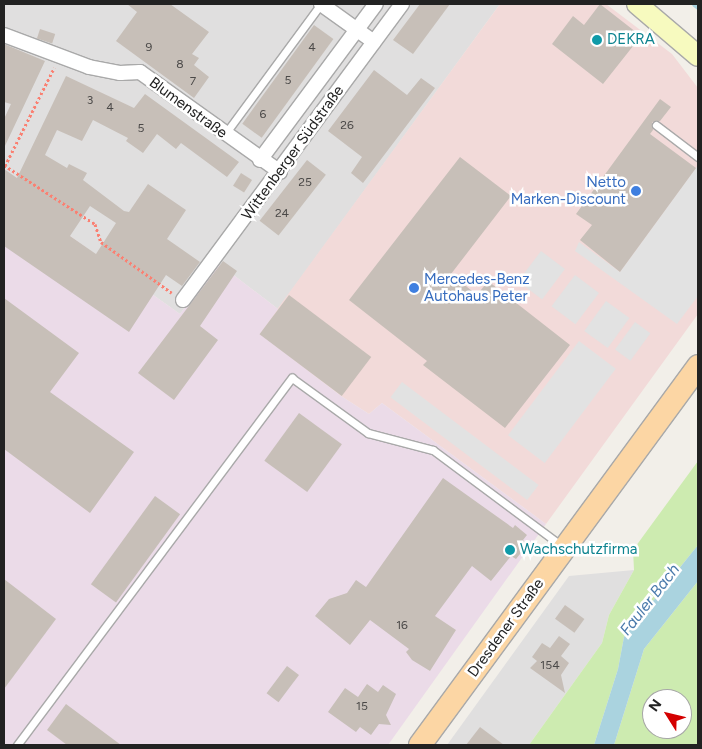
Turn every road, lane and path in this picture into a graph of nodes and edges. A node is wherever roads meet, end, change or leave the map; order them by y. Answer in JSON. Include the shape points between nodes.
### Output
{"nodes":[{"id":1,"x":321,"y":4,"type":"edge"},
{"id":2,"x":376,"y":4,"type":"edge"},
{"id":3,"x":402,"y":4,"type":"edge"},
{"id":4,"x":637,"y":4,"type":"edge"},
{"id":5,"x":357,"y":30,"type":"junction"},
{"id":6,"x":4,"y":34,"type":"edge"},
{"id":7,"x":374,"y":42,"type":"junction"},
{"id":8,"x":60,"y":56,"type":"junction"},
{"id":9,"x":698,"y":56,"type":"edge"},
{"id":10,"x":656,"y":126,"type":"dead end"},
{"id":11,"x":225,"y":135,"type":"junction"},
{"id":12,"x":698,"y":157,"type":"edge"},
{"id":13,"x":260,"y":160,"type":"junction"},
{"id":14,"x":4,"y":165,"type":"edge"},
{"id":15,"x":280,"y":172,"type":"junction"},
{"id":16,"x":183,"y":300,"type":"joint"},
{"id":17,"x":698,"y":366,"type":"edge"},
{"id":18,"x":564,"y":548,"type":"junction"},
{"id":19,"x":17,"y":745,"type":"edge"},
{"id":20,"x":420,"y":745,"type":"edge"}],
"edges":[{"from":1,"to":5,"type":"street"},
{"from":1,"to":11,"type":"lane"},
{"from":2,"to":5,"type":"street","name":"Wittenberger Südstraße"},
{"from":3,"to":7,"type":"street","name":"Wittenberger Südstraße"},
{"from":4,"to":9,"type":"main road"},
{"from":5,"to":7,"type":"street"},
{"from":5,"to":13,"type":"street","name":"Wittenberger Südstraße"},
{"from":6,"to":8,"type":"street","name":"Blumenstraße"},
{"from":7,"to":15,"type":"street","name":"Wittenberger Südstraße"},
{"from":8,"to":11,"type":"street","name":"Blumenstraße","via":[[120,74],[140,72]]},
{"from":8,"to":14,"type":"path"},
{"from":10,"to":12,"type":"lane"},
{"from":11,"to":13,"type":"street","name":"Blumenstraße"},
{"from":13,"to":15,"type":"street","name":"Blumenstraße"},
{"from":14,"to":16,"type":"path","via":[[95,224],[101,242]]},
{"from":15,"to":16,"type":"street","name":"Wittenberger Südstraße"},
{"from":17,"to":18,"type":"main road","name":"Dresdener Straße"},
{"from":18,"to":19,"type":"lane","via":[[433,450],[368,433],[292,378]]},
{"from":18,"to":20,"type":"main road","name":"Dresdener Straße"}]}
